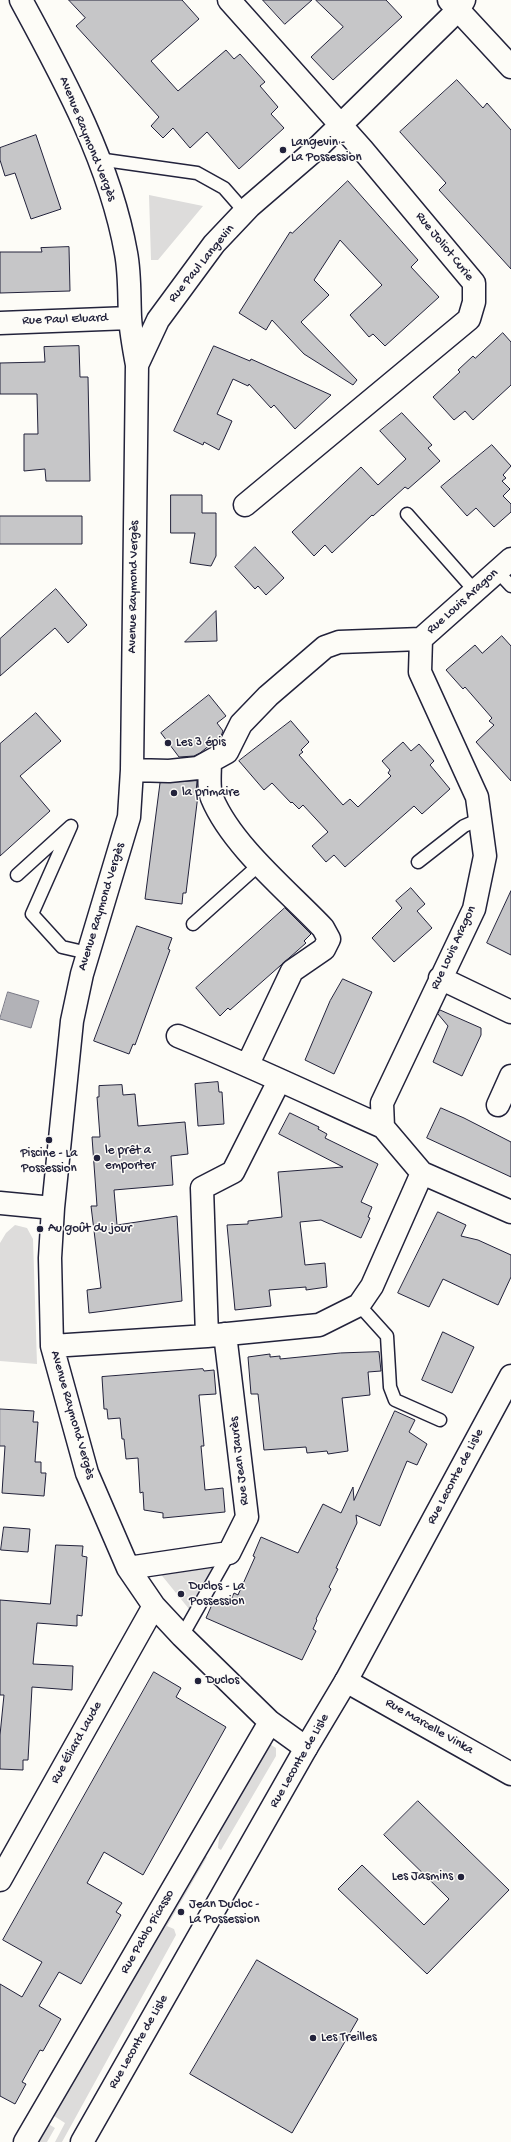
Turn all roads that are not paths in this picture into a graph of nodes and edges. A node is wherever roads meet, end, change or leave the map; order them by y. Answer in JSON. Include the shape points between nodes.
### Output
{"nodes":[{"id":1,"x":21,"y":0,"type":"edge"},
{"id":2,"x":229,"y":0,"type":"edge"},
{"id":3,"x":457,"y":3,"type":"edge"},
{"id":4,"x":511,"y":67,"type":"edge"},
{"id":5,"x":341,"y":124,"type":"junction"},
{"id":6,"x":98,"y":159,"type":"junction"},
{"id":7,"x":245,"y":212,"type":"junction"},
{"id":8,"x":130,"y":318,"type":"junction"},
{"id":9,"x":0,"y":323,"type":"edge"},
{"id":10,"x":137,"y":365,"type":"junction"},
{"id":11,"x":245,"y":505,"type":"dead end"},
{"id":12,"x":408,"y":514,"type":"dead end"},
{"id":13,"x":506,"y":572,"type":"edge"},
{"id":14,"x":475,"y":591,"type":"junction"},
{"id":15,"x":421,"y":639,"type":"junction"},
{"id":16,"x":210,"y":762,"type":"junction"},
{"id":17,"x":132,"y":770,"type":"junction"},
{"id":18,"x":480,"y":819,"type":"junction"},
{"id":19,"x":418,"y":862,"type":"dead end"},
{"id":20,"x":260,"y":864,"type":"junction"},
{"id":21,"x":17,"y":876,"type":"dead end"},
{"id":22,"x":193,"y":924,"type":"dead end"},
{"id":23,"x":88,"y":953,"type":"junction"},
{"id":24,"x":440,"y":978,"type":"junction"},
{"id":25,"x":511,"y":1012,"type":"edge"},
{"id":26,"x":178,"y":1036,"type":"dead end"},
{"id":27,"x":248,"y":1064,"type":"junction"},
{"id":28,"x":511,"y":1076,"type":"edge"},
{"id":29,"x":279,"y":1080,"type":"junction"},
{"id":30,"x":498,"y":1105,"type":"dead end"},
{"id":31,"x":383,"y":1127,"type":"junction"},
{"id":32,"x":422,"y":1173,"type":"junction"},
{"id":33,"x":0,"y":1203,"type":"edge"},
{"id":34,"x":53,"y":1208,"type":"junction"},
{"id":35,"x":511,"y":1212,"type":"edge"},
{"id":36,"x":359,"y":1305,"type":"junction"},
{"id":37,"x":216,"y":1335,"type":"junction"},
{"id":38,"x":52,"y":1346,"type":"junction"},
{"id":39,"x":511,"y":1376,"type":"edge"},
{"id":40,"x":440,"y":1420,"type":"dead end"},
{"id":41,"x":230,"y":1553,"type":"junction"},
{"id":42,"x":128,"y":1568,"type":"junction"},
{"id":43,"x":154,"y":1606,"type":"junction"},
{"id":44,"x":182,"y":1636,"type":"junction"},
{"id":45,"x":346,"y":1681,"type":"junction"},
{"id":46,"x":270,"y":1722,"type":"junction"},
{"id":47,"x":306,"y":1748,"type":"junction"},
{"id":48,"x":511,"y":1774,"type":"edge"},
{"id":49,"x":0,"y":1880,"type":"edge"},
{"id":50,"x":25,"y":2142,"type":"edge"},
{"id":51,"x":82,"y":2142,"type":"edge"}],
"edges":[{"from":1,"to":6,"type":"street","name":"Avenue Raymond Vergès","via":[[61,74]]},
{"from":2,"to":5,"type":"street","name":"Rue Joliot Curie"},
{"from":3,"to":4,"type":"street"},
{"from":3,"to":5,"type":"street","name":"Rue Paul Langevin"},
{"from":5,"to":7,"type":"street","name":"Rue Paul Langevin"},
{"from":5,"to":11,"type":"street","name":"Rue Joliot Curie","via":[[474,283],[474,302],[469,319],[447,339]]},
{"from":6,"to":7,"type":"lane","via":[[197,173],[224,188]]},
{"from":6,"to":8,"type":"street","name":"Avenue Raymond Vergès","via":[[112,197],[126,254]]},
{"from":7,"to":10,"type":"street","name":"Rue Paul Langevin","via":[[214,244],[158,320]]},
{"from":8,"to":9,"type":"street","name":"Rue Paul Eluard"},
{"from":8,"to":10,"type":"street","name":"Avenue Raymond Vergès"},
{"from":10,"to":17,"type":"street","name":"Avenue Raymond Vergès"},
{"from":12,"to":14,"type":"lane"},
{"from":13,"to":14,"type":"street","name":"Rue Louis Aragon"},
{"from":14,"to":15,"type":"street","name":"Rue Louis Aragon"},
{"from":15,"to":16,"type":"street","via":[[339,642],[326,647],[268,696],[241,724],[227,752]]},
{"from":15,"to":18,"type":"street","name":"Rue Louis Aragon","via":[[420,672],[477,797]]},
{"from":16,"to":17,"type":"street","via":[[198,768],[169,771]]},
{"from":16,"to":20,"type":"street","via":[[211,797]]},
{"from":17,"to":23,"type":"street","name":"Avenue Raymond Vergès","via":[[129,817]]},
{"from":18,"to":19,"type":"lane","via":[[464,826]]},
{"from":18,"to":24,"type":"street","name":"Rue Louis Aragon","via":[[485,856],[474,908]]},
{"from":20,"to":22,"type":"lane"},
{"from":20,"to":27,"type":"street","via":[[323,928],[329,939],[324,949],[292,971]]},
{"from":21,"to":23,"type":"lane","via":[[71,826],[32,914],[62,947]]},
{"from":23,"to":34,"type":"street","name":"Avenue Raymond Vergès","via":[[72,1021]]},
{"from":24,"to":25,"type":"street"},
{"from":24,"to":31,"type":"street","name":"Rue Louis Aragon","via":[[382,1103]]},
{"from":26,"to":27,"type":"street"},
{"from":27,"to":29,"type":"street"},
{"from":28,"to":30,"type":"street"},
{"from":29,"to":31,"type":"street"},
{"from":29,"to":37,"type":"street","name":"Rue Jean Jaurès","via":[[233,1172],[202,1188]]},
{"from":31,"to":32,"type":"street"},
{"from":32,"to":35,"type":"street"},
{"from":32,"to":36,"type":"street","via":[[372,1286]]},
{"from":33,"to":34,"type":"street"},
{"from":34,"to":38,"type":"street","name":"Avenue Raymond Vergès","via":[[50,1258]]},
{"from":36,"to":37,"type":"street","via":[[319,1325]]},
{"from":36,"to":40,"type":"lane","via":[[386,1336],[390,1387],[395,1400]]},
{"from":37,"to":38,"type":"street"},
{"from":37,"to":41,"type":"street","name":"Rue Jean Jaurès","via":[[247,1517]]},
{"from":38,"to":42,"type":"street","name":"Avenue Raymond Vergès","via":[[87,1473]]},
{"from":39,"to":45,"type":"street","name":"Rue Leconte de Lisle"},
{"from":41,"to":42,"type":"street"},
{"from":41,"to":44,"type":"lane"},
{"from":42,"to":43,"type":"street","name":"Avenue Raymond Vergès"},
{"from":43,"to":44,"type":"street","name":"Avenue Raymond Vergès"},
{"from":43,"to":49,"type":"street","name":"Rue Éliard Laude"},
{"from":44,"to":46,"type":"street","name":"Avenue Raymond Vergès"},
{"from":45,"to":47,"type":"street","name":"Rue Leconte de Lisle"},
{"from":45,"to":48,"type":"street","name":"Rue Marcelle Vinka"},
{"from":46,"to":47,"type":"street","name":"Avenue Raymond Vergès"},
{"from":46,"to":50,"type":"street","name":"Rue Pablo Picasso"},
{"from":47,"to":51,"type":"street","name":"Rue Leconte de Lisle"}]}
